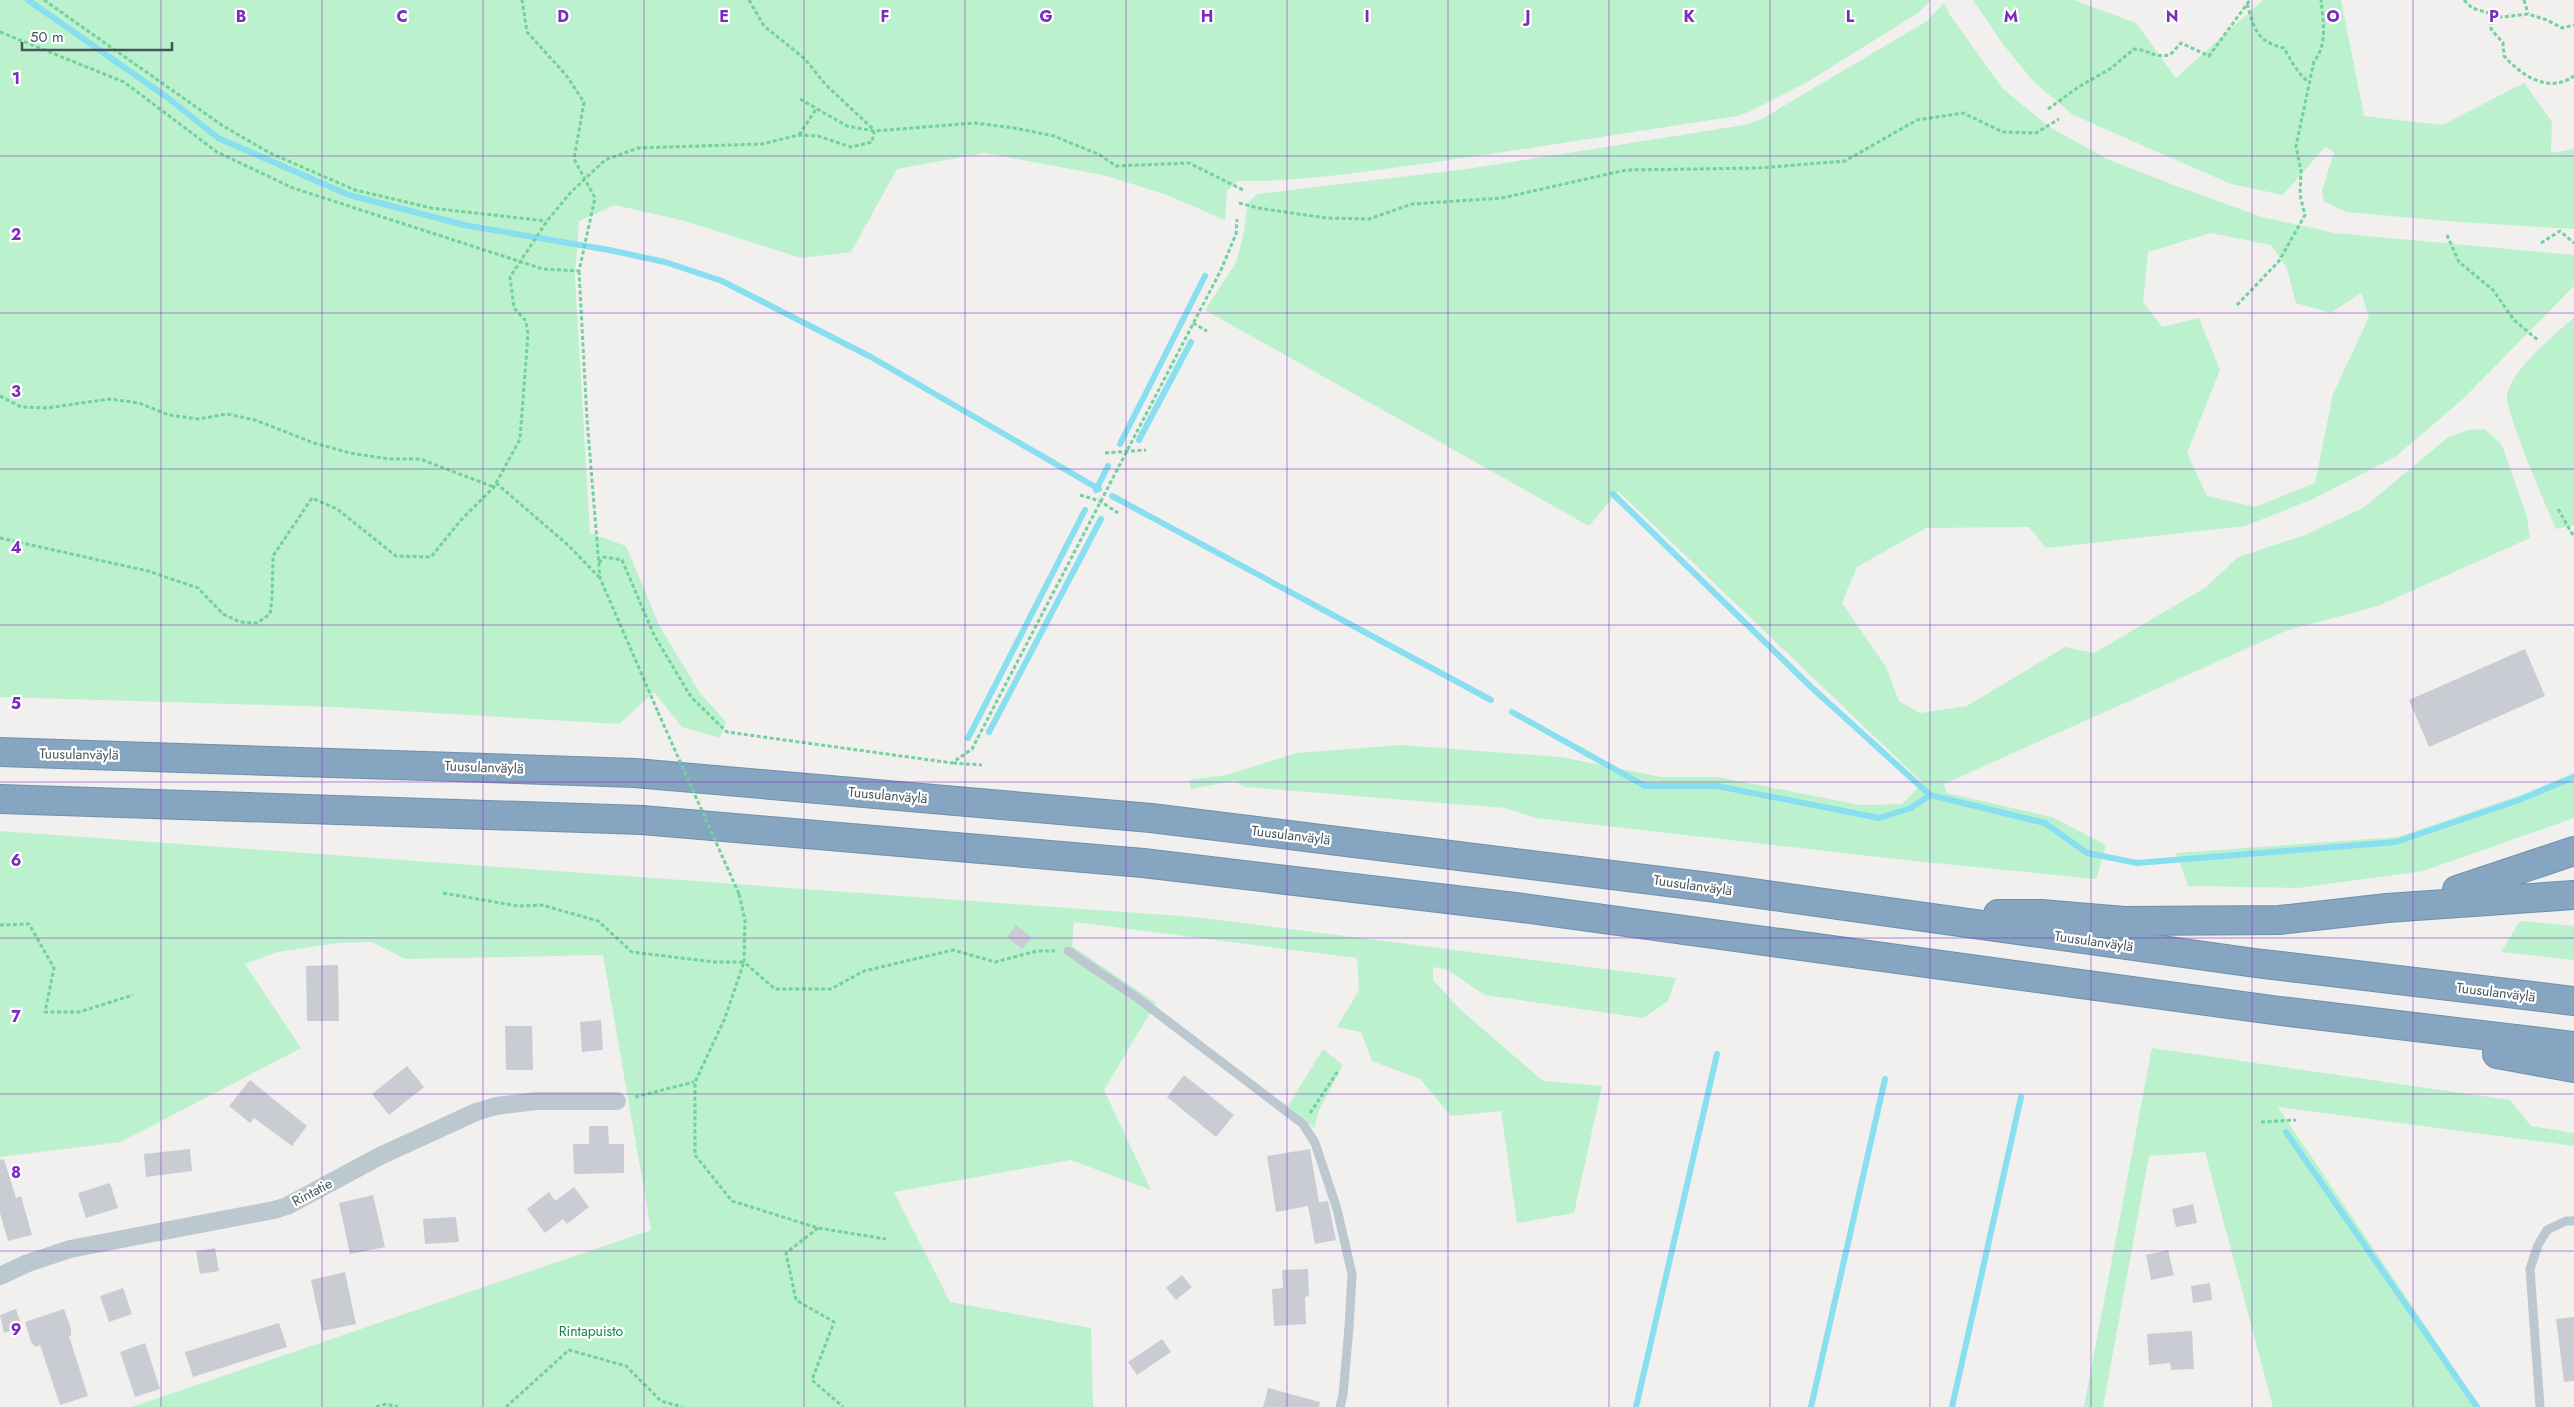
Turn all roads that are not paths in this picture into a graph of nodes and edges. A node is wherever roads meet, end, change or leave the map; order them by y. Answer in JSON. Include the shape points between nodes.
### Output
{"nodes":[{"id":1,"x":0,"y":752,"type":"edge"},
{"id":2,"x":0,"y":799,"type":"edge"},
{"id":3,"x":2574,"y":851,"type":"edge"},
{"id":4,"x":2574,"y":895,"type":"edge"},
{"id":5,"x":2387,"y":908,"type":"junction"},
{"id":6,"x":1907,"y":916,"type":"junction"},
{"id":7,"x":1068,"y":951,"type":"road end"},
{"id":8,"x":2574,"y":1001,"type":"edge"},
{"id":9,"x":2280,"y":1011,"type":"junction"},
{"id":10,"x":2574,"y":1046,"type":"edge"},
{"id":11,"x":2574,"y":1068,"type":"edge"},
{"id":12,"x":617,"y":1101,"type":"road end"},
{"id":13,"x":2574,"y":1221,"type":"edge"},
{"id":14,"x":0,"y":1276,"type":"edge"},
{"id":15,"x":1340,"y":1407,"type":"edge"},
{"id":16,"x":2540,"y":1407,"type":"edge"}],
"edges":[{"from":1,"to":6,"type":"highway","name":"Tuusulanväylä","via":[[674,776],[1152,818],[1542,866]]},
{"from":2,"to":9,"type":"highway","via":[[642,820],[1143,863],[1515,907]]},
{"from":3,"to":5,"type":"highway","via":[[2473,886]]},
{"from":4,"to":5,"type":"highway"},
{"from":5,"to":6,"type":"highway","via":[[2279,920],[2220,922],[2124,921],[2041,914]]},
{"from":6,"to":8,"type":"highway","name":"Tuusulanväylä","via":[[2255,963]]},
{"from":7,"to":15,"type":"lane","via":[[1136,997],[1303,1124],[1315,1143],[1337,1209],[1352,1274],[1344,1395]]},
{"from":9,"to":10,"type":"highway"},
{"from":9,"to":11,"type":"highway"},
{"from":12,"to":14,"type":"street","name":"Rintatie","via":[[536,1101],[496,1106],[386,1154],[274,1210],[70,1249]]},
{"from":13,"to":16,"type":"lane","via":[[2566,1221],[2547,1230],[2530,1269]]}]}
